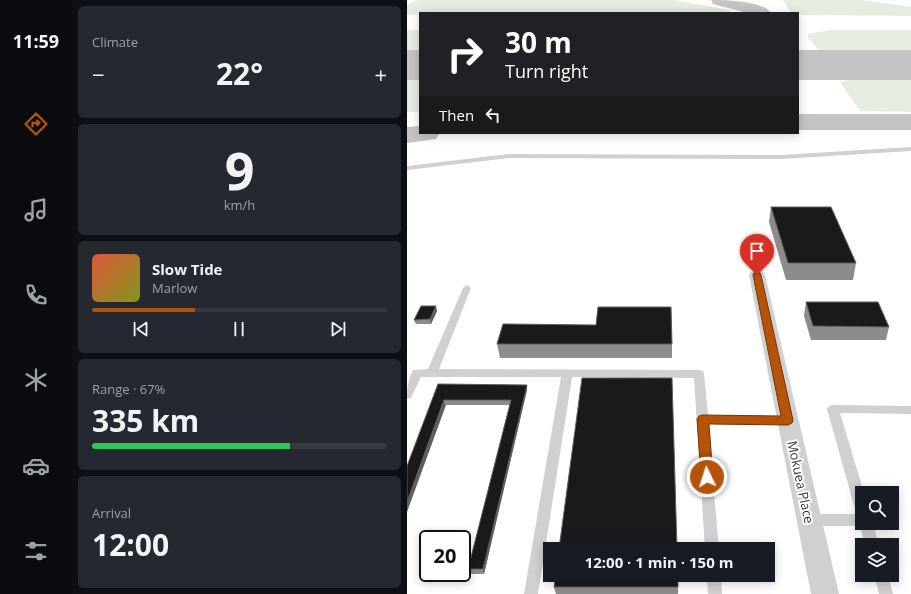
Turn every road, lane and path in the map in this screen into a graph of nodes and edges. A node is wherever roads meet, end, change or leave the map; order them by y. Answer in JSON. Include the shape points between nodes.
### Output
{"nodes":[{"id":1,"x":911,"y":149,"type":"edge"},
{"id":2,"x":407,"y":168,"type":"edge"},
{"id":3,"x":757,"y":275,"type":"dead end"},
{"id":4,"x":467,"y":288,"type":"dead end"},
{"id":5,"x":432,"y":373,"type":"junction"},
{"id":6,"x":567,"y":373,"type":"junction"},
{"id":7,"x":407,"y":395,"type":"edge"},
{"id":8,"x":911,"y":410,"type":"edge"},
{"id":9,"x":703,"y":419,"type":"junction"},
{"id":10,"x":788,"y":420,"type":"junction"},
{"id":11,"x":855,"y":486,"type":"edge"},
{"id":12,"x":809,"y":520,"type":"junction"},
{"id":13,"x":855,"y":520,"type":"edge"},
{"id":14,"x":712,"y":542,"type":"edge"},
{"id":15,"x":714,"y":582,"type":"edge"},
{"id":16,"x":883,"y":582,"type":"edge"},
{"id":17,"x":531,"y":594,"type":"edge"},
{"id":18,"x":715,"y":594,"type":"edge"},
{"id":19,"x":825,"y":594,"type":"edge"},
{"id":20,"x":886,"y":594,"type":"edge"}],
"edges":[{"from":1,"to":2,"type":"lane","via":[[787,157],[509,156]]},
{"from":3,"to":10,"type":"street","name":"Mokuea Place"},
{"from":4,"to":5,"type":"lane"},
{"from":5,"to":6,"type":"lane"},
{"from":5,"to":7,"type":"lane","via":[[417,373]]},
{"from":6,"to":9,"type":"lane","via":[[699,374]]},
{"from":6,"to":17,"type":"lane"},
{"from":8,"to":11,"type":"lane","via":[[833,409]]},
{"from":9,"to":10,"type":"lane"},
{"from":9,"to":14,"type":"lane"},
{"from":10,"to":12,"type":"street","name":"Mokuea Place"},
{"from":12,"to":13,"type":"lane"},
{"from":12,"to":19,"type":"street","name":"Mokuea Place"},
{"from":15,"to":18,"type":"lane"},
{"from":16,"to":20,"type":"lane"}]}
